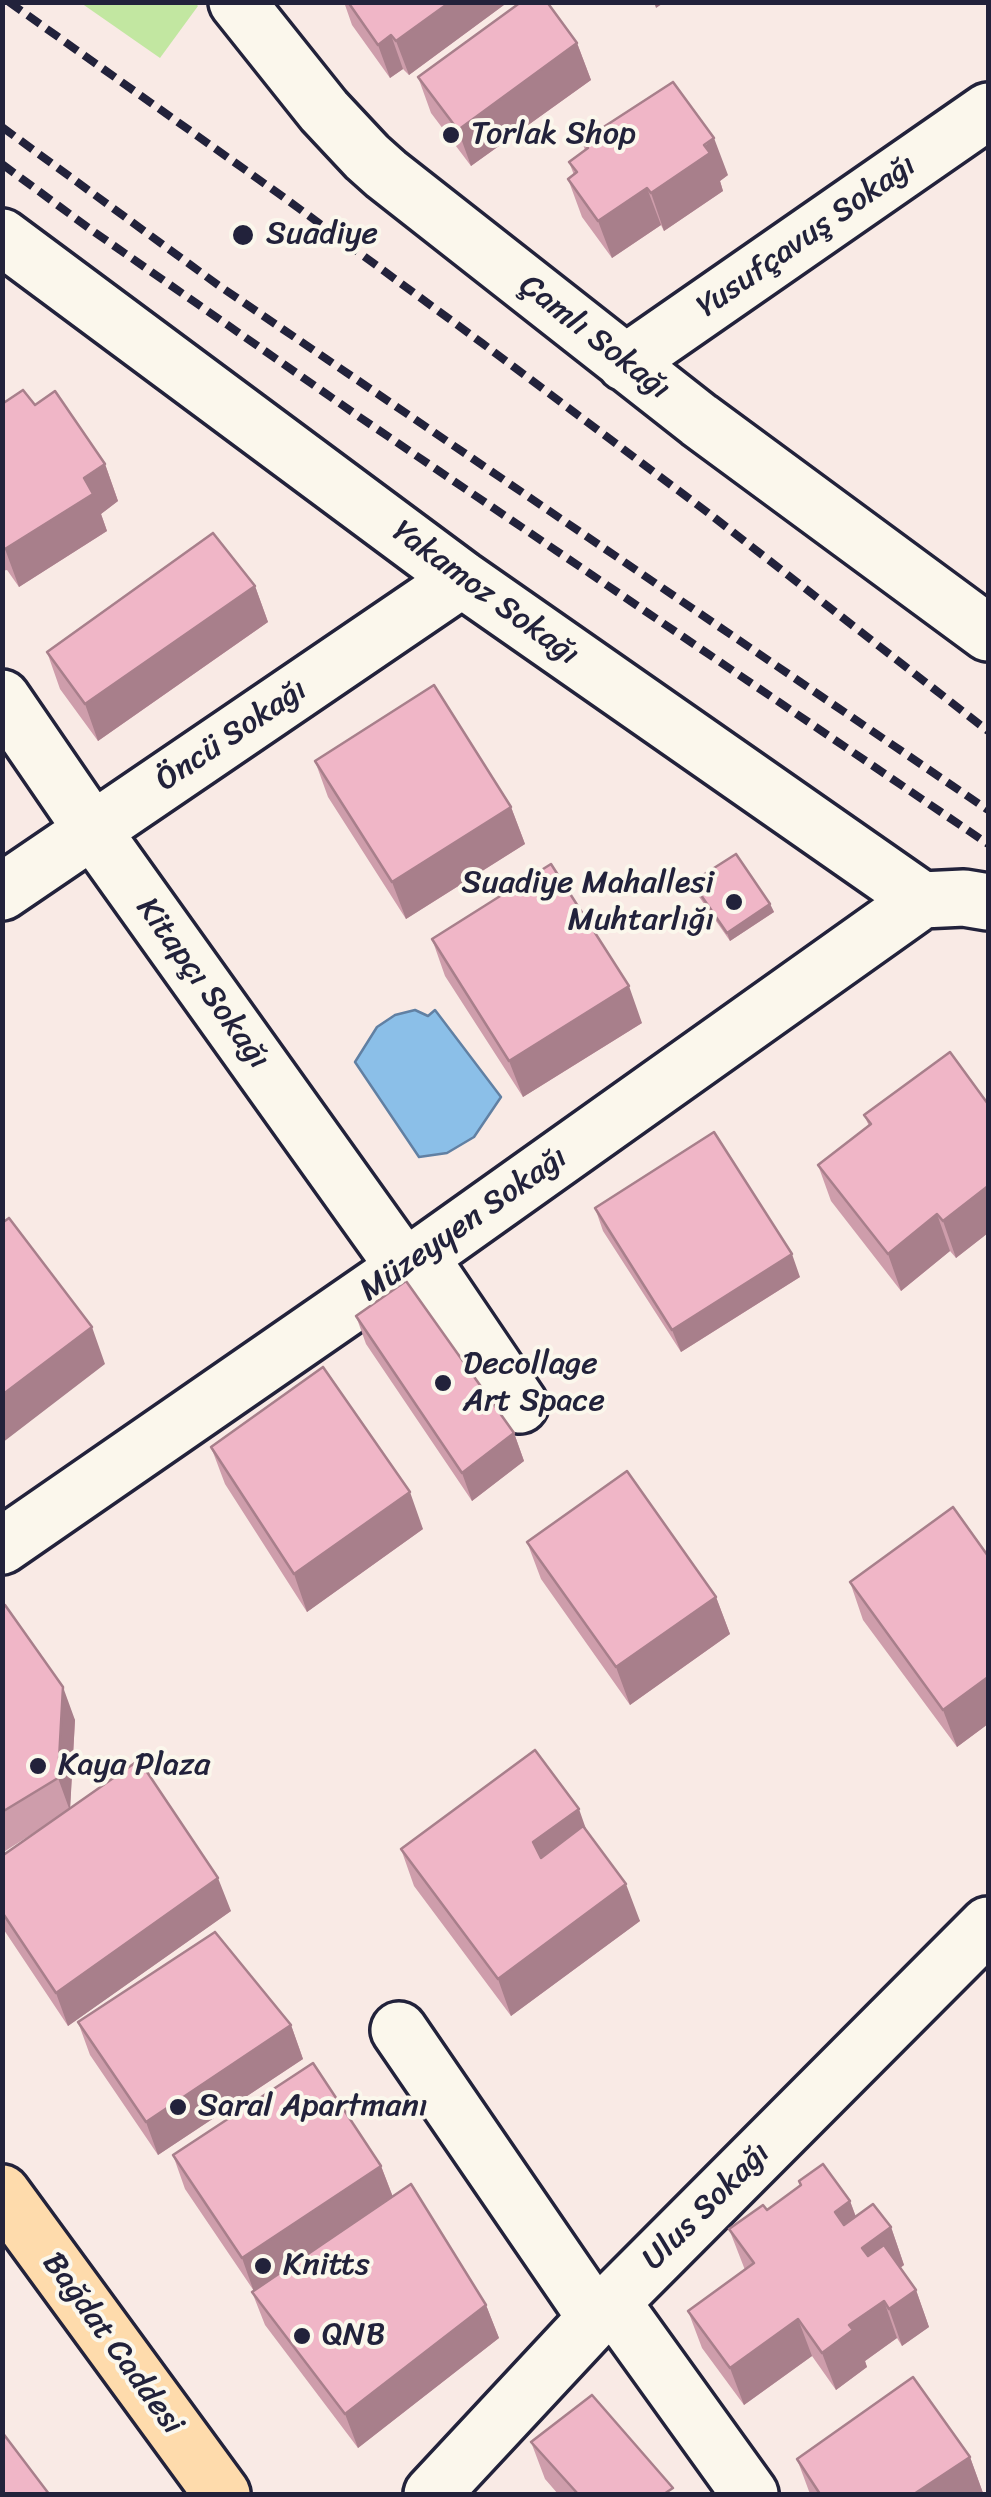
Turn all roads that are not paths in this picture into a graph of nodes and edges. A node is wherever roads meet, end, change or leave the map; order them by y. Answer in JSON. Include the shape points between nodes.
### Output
{"nodes":[{"id":1,"x":237,"y":2,"type":"edge"},
{"id":2,"x":988,"y":111,"type":"edge"},
{"id":3,"x":2,"y":238,"type":"edge"},
{"id":4,"x":626,"y":363,"type":"junction"},
{"id":5,"x":462,"y":579,"type":"junction"},
{"id":6,"x":988,"y":632,"type":"edge"},
{"id":7,"x":2,"y":698,"type":"edge"},
{"id":8,"x":93,"y":831,"type":"junction"},
{"id":9,"x":2,"y":892,"type":"edge"},
{"id":10,"x":922,"y":900,"type":"junction"},
{"id":11,"x":988,"y":902,"type":"edge"},
{"id":12,"x":412,"y":1262,"type":"junction"},
{"id":13,"x":520,"y":1404,"type":"dead end"},
{"id":14,"x":2,"y":1546,"type":"edge"},
{"id":15,"x":988,"y":1926,"type":"edge"},
{"id":16,"x":398,"y":2030,"type":"dead end"},
{"id":17,"x":2,"y":2193,"type":"edge"},
{"id":18,"x":604,"y":2310,"type":"junction"},
{"id":19,"x":222,"y":2494,"type":"edge"},
{"id":20,"x":432,"y":2494,"type":"edge"},
{"id":21,"x":750,"y":2494,"type":"edge"}],
"edges":[{"from":1,"to":4,"type":"street","name":"Çamlı Sokağı","via":[[367,157]]},
{"from":2,"to":4,"type":"street","name":"Yusufçavuş Sokağı"},
{"from":3,"to":5,"type":"street","name":"Yakamoz Sokağı"},
{"from":4,"to":6,"type":"street","name":"Çamlı Sokağı"},
{"from":5,"to":8,"type":"street","name":"Öncü Sokağı"},
{"from":5,"to":10,"type":"street","name":"Yakamoz Sokağı"},
{"from":7,"to":8,"type":"street","name":"Kitapçı Sokağı"},
{"from":8,"to":9,"type":"street","name":"Öncü Sokağı"},
{"from":8,"to":12,"type":"street","name":"Kitapçı Sokağı"},
{"from":10,"to":11,"type":"street"},
{"from":10,"to":12,"type":"street","name":"Müzeyyen Sokağı"},
{"from":12,"to":13,"type":"street","name":"Kitapçı Sokağı"},
{"from":12,"to":14,"type":"street","name":"Müzeyyen Sokağı"},
{"from":15,"to":18,"type":"street","name":"Ulus Sokağı"},
{"from":16,"to":18,"type":"street"},
{"from":17,"to":19,"type":"main road","name":"Bağdat Caddesi"},
{"from":18,"to":20,"type":"street","name":"Ulus Sokağı"},
{"from":18,"to":21,"type":"street"}]}
